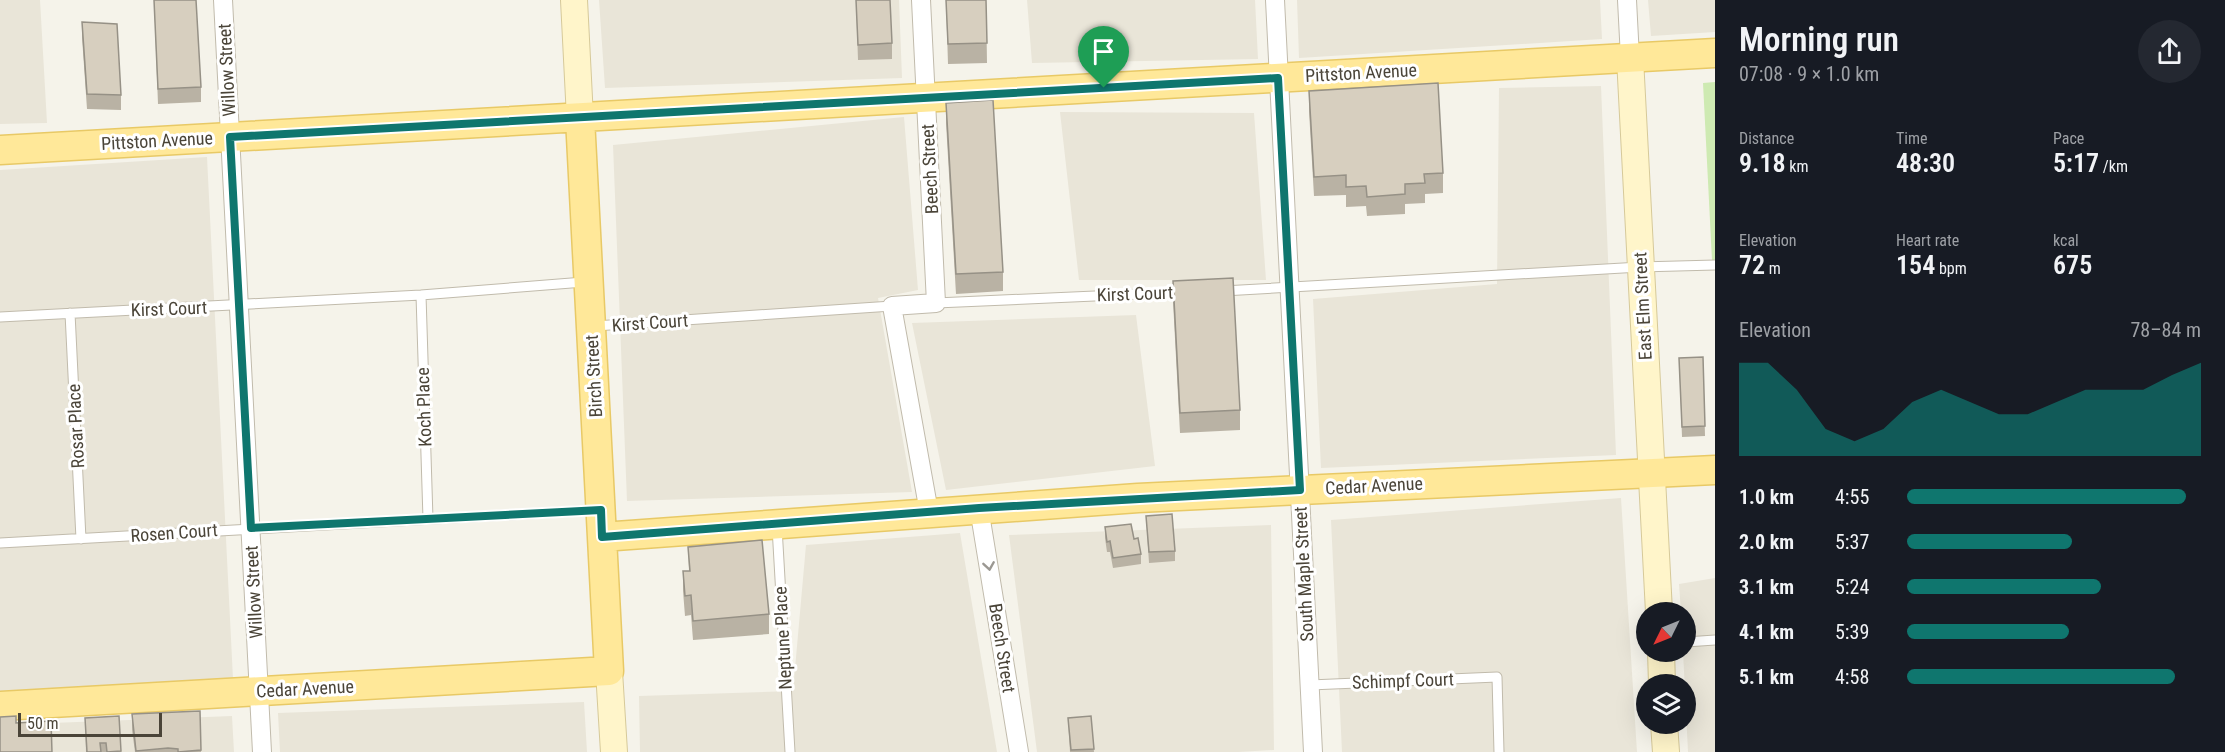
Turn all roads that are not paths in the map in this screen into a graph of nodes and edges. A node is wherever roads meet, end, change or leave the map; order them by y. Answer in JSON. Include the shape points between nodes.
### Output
{"nodes":[{"id":1,"x":224,"y":0,"type":"edge"},
{"id":2,"x":574,"y":0,"type":"edge"},
{"id":3,"x":921,"y":0,"type":"edge"},
{"id":4,"x":1275,"y":0,"type":"edge"},
{"id":5,"x":1627,"y":0,"type":"edge"},
{"id":6,"x":1715,"y":53,"type":"edge"},
{"id":7,"x":1629,"y":57,"type":"junction"},
{"id":8,"x":1278,"y":78,"type":"junction"},
{"id":9,"x":926,"y":98,"type":"junction"},
{"id":10,"x":580,"y":118,"type":"junction"},
{"id":11,"x":230,"y":137,"type":"junction"},
{"id":12,"x":0,"y":150,"type":"edge"},
{"id":13,"x":1715,"y":265,"type":"edge"},
{"id":14,"x":1641,"y":267,"type":"junction"},
{"id":15,"x":589,"y":281,"type":"junction"},
{"id":16,"x":1290,"y":288,"type":"junction"},
{"id":17,"x":1207,"y":291,"type":"edge"},
{"id":18,"x":1195,"y":292,"type":"edge"},
{"id":19,"x":421,"y":295,"type":"junction"},
{"id":20,"x":936,"y":303,"type":"junction"},
{"id":21,"x":239,"y":306,"type":"junction"},
{"id":22,"x":892,"y":306,"type":"junction"},
{"id":23,"x":70,"y":313,"type":"junction"},
{"id":24,"x":0,"y":317,"type":"edge"},
{"id":25,"x":591,"y":327,"type":"junction"},
{"id":26,"x":1715,"y":470,"type":"edge"},
{"id":27,"x":1651,"y":473,"type":"junction"},
{"id":28,"x":1300,"y":490,"type":"junction"},
{"id":29,"x":979,"y":508,"type":"junction"},
{"id":30,"x":929,"y":512,"type":"junction"},
{"id":31,"x":428,"y":519,"type":"junction"},
{"id":32,"x":601,"y":523,"type":"junction"},
{"id":33,"x":777,"y":525,"type":"junction"},
{"id":34,"x":251,"y":528,"type":"junction"},
{"id":35,"x":81,"y":539,"type":"junction"},
{"id":36,"x":0,"y":543,"type":"edge"},
{"id":37,"x":1658,"y":602,"type":"edge"},
{"id":38,"x":1715,"y":640,"type":"edge"},
{"id":39,"x":1696,"y":641,"type":"edge"},
{"id":40,"x":609,"y":671,"type":"junction"},
{"id":41,"x":1310,"y":685,"type":"junction"},
{"id":42,"x":259,"y":692,"type":"junction"},
{"id":43,"x":0,"y":706,"type":"edge"},
{"id":44,"x":1665,"y":734,"type":"edge"},
{"id":45,"x":262,"y":752,"type":"edge"},
{"id":46,"x":614,"y":752,"type":"edge"},
{"id":47,"x":790,"y":752,"type":"edge"},
{"id":48,"x":1019,"y":752,"type":"edge"},
{"id":49,"x":1313,"y":752,"type":"edge"},
{"id":50,"x":1499,"y":752,"type":"edge"},
{"id":51,"x":1666,"y":752,"type":"edge"}],
"edges":[{"from":1,"to":11,"type":"street","name":"Willow Street"},
{"from":2,"to":10,"type":"street","name":"Birch Street"},
{"from":3,"to":9,"type":"street","name":"Beech Street"},
{"from":4,"to":8,"type":"street","name":"South Maple Street"},
{"from":5,"to":7,"type":"street","name":"East Elm Street"},
{"from":6,"to":7,"type":"main road","name":"Pittston Avenue"},
{"from":7,"to":8,"type":"main road","name":"Pittston Avenue"},
{"from":7,"to":14,"type":"street","name":"East Elm Street"},
{"from":8,"to":9,"type":"main road","name":"Pittston Avenue"},
{"from":8,"to":16,"type":"street","name":"South Maple Street"},
{"from":9,"to":10,"type":"main road","name":"Pittston Avenue"},
{"from":9,"to":20,"type":"street","name":"Beech Street"},
{"from":10,"to":11,"type":"main road","name":"Pittston Avenue"},
{"from":10,"to":15,"type":"main road","name":"Birch Street"},
{"from":11,"to":12,"type":"main road","name":"Pittston Avenue"},
{"from":11,"to":21,"type":"street","name":"Willow Street"},
{"from":13,"to":14,"type":"lane"},
{"from":14,"to":16,"type":"lane"},
{"from":14,"to":27,"type":"street","name":"East Elm Street"},
{"from":15,"to":19,"type":"lane","name":"Kirst Court"},
{"from":15,"to":25,"type":"main road","name":"Birch Street"},
{"from":16,"to":17,"type":"lane"},
{"from":16,"to":28,"type":"street","name":"South Maple Street"},
{"from":18,"to":20,"type":"lane","name":"Kirst Court"},
{"from":19,"to":21,"type":"lane","name":"Kirst Court"},
{"from":19,"to":31,"type":"lane","name":"Koch Place"},
{"from":20,"to":22,"type":"street","name":"Kirst Court"},
{"from":21,"to":23,"type":"lane","name":"Kirst Court"},
{"from":21,"to":34,"type":"street","name":"Willow Street"},
{"from":22,"to":25,"type":"lane","name":"Kirst Court"},
{"from":22,"to":30,"type":"street"},
{"from":23,"to":24,"type":"lane","name":"Kirst Court"},
{"from":23,"to":35,"type":"lane","name":"Rosar Place"},
{"from":25,"to":32,"type":"main road","name":"Birch Street"},
{"from":26,"to":27,"type":"main road","name":"Cedar Avenue"},
{"from":27,"to":28,"type":"main road","name":"Cedar Avenue"},
{"from":27,"to":37,"type":"street","name":"East Elm Street"},
{"from":28,"to":29,"type":"main road","name":"Cedar Avenue"},
{"from":28,"to":41,"type":"street","name":"South Maple Street"},
{"from":29,"to":30,"type":"main road","name":"Cedar Avenue"},
{"from":29,"to":48,"type":"street","name":"Beech Street","one_way":true},
{"from":30,"to":33,"type":"main road","name":"Cedar Avenue"},
{"from":31,"to":32,"type":"lane","name":"Rosen Court"},
{"from":31,"to":34,"type":"lane","name":"Rosen Court"},
{"from":32,"to":33,"type":"main road","name":"Cedar Avenue"},
{"from":32,"to":40,"type":"main road","name":"Birch Street"},
{"from":33,"to":47,"type":"lane","name":"Neptune Place"},
{"from":34,"to":35,"type":"lane","name":"Rosen Court"},
{"from":34,"to":42,"type":"street","name":"Willow Street"},
{"from":35,"to":36,"type":"lane","name":"Rosen Court"},
{"from":38,"to":39,"type":"lane"},
{"from":40,"to":42,"type":"main road","name":"Cedar Avenue"},
{"from":40,"to":46,"type":"street","name":"Birch Street"},
{"from":41,"to":49,"type":"street","name":"South Maple Street"},
{"from":41,"to":50,"type":"lane","name":"Schimpf Court","via":[[1497,677]]},
{"from":42,"to":43,"type":"main road","name":"Cedar Avenue"},
{"from":42,"to":45,"type":"street","name":"Willow Street"},
{"from":44,"to":51,"type":"street"}]}
